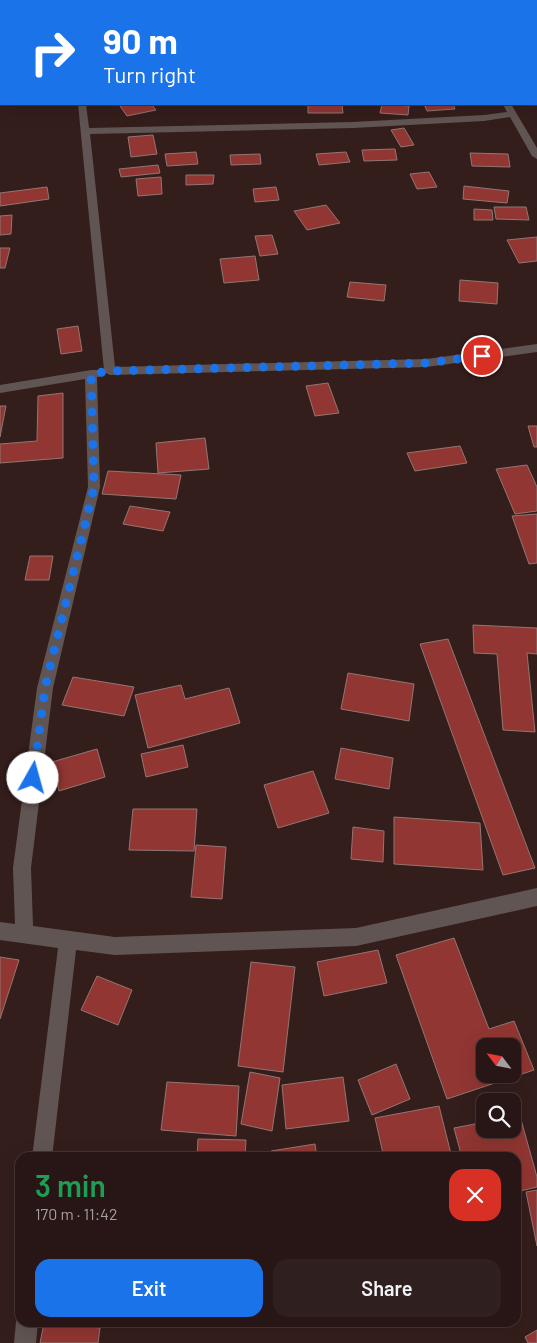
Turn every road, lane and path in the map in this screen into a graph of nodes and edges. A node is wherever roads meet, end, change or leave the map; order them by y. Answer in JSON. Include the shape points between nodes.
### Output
{"nodes":[{"id":1,"x":82,"y":105,"type":"edge"},
{"id":2,"x":508,"y":105,"type":"edge"},
{"id":3,"x":512,"y":114,"type":"junction"},
{"id":4,"x":84,"y":131,"type":"junction"},
{"id":5,"x":537,"y":156,"type":"edge"},
{"id":6,"x":537,"y":348,"type":"edge"},
{"id":7,"x":110,"y":371,"type":"junction"},
{"id":8,"x":91,"y":374,"type":"junction"},
{"id":9,"x":0,"y":389,"type":"edge"},
{"id":10,"x":537,"y":897,"type":"edge"},
{"id":11,"x":0,"y":931,"type":"edge"},
{"id":12,"x":24,"y":934,"type":"junction"},
{"id":13,"x":68,"y":940,"type":"junction"},
{"id":14,"x":43,"y":1152,"type":"edge"},
{"id":15,"x":27,"y":1327,"type":"edge"},
{"id":16,"x":25,"y":1343,"type":"edge"}],
"edges":[{"from":1,"to":4,"type":"street"},
{"from":2,"to":3,"type":"street"},
{"from":3,"to":4,"type":"street","via":[[353,126]]},
{"from":3,"to":5,"type":"street"},
{"from":4,"to":7,"type":"street"},
{"from":6,"to":7,"type":"street","via":[[426,363]]},
{"from":7,"to":8,"type":"street"},
{"from":8,"to":9,"type":"street"},
{"from":8,"to":12,"type":"street","via":[[94,487],[45,688],[22,868]]},
{"from":10,"to":13,"type":"street","via":[[356,937],[115,946]]},
{"from":11,"to":12,"type":"street"},
{"from":12,"to":13,"type":"street"},
{"from":13,"to":14,"type":"street"},
{"from":15,"to":16,"type":"street"}]}
